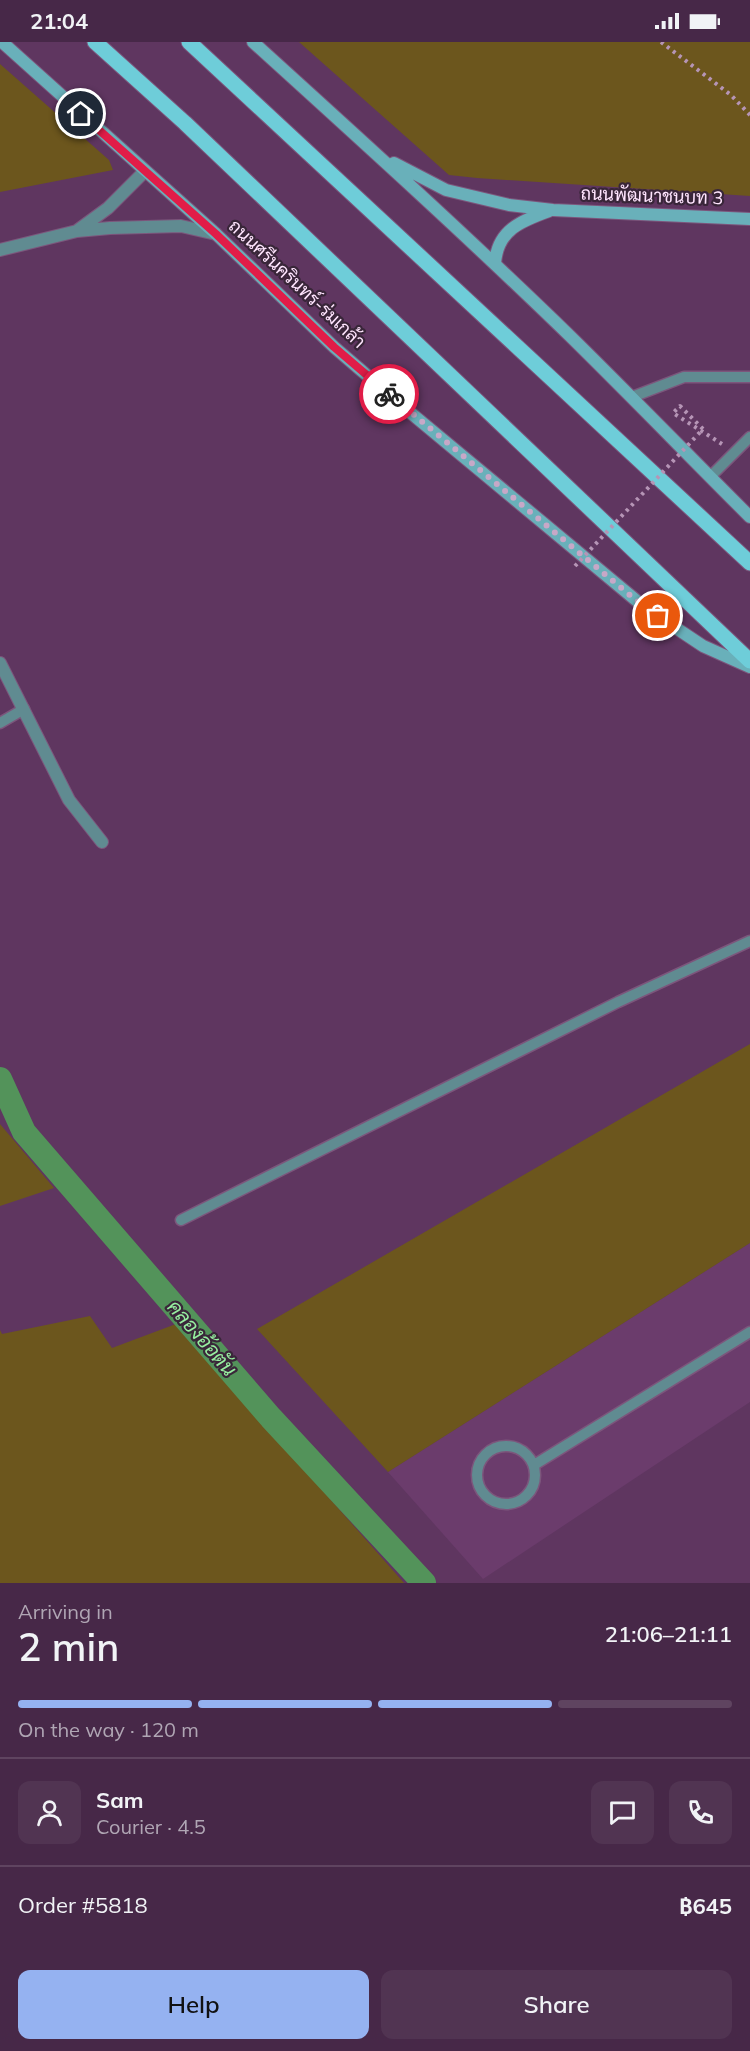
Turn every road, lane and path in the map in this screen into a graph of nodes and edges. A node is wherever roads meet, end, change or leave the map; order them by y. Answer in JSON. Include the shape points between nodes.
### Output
{"nodes":[{"id":1,"x":2,"y":42,"type":"edge"},
{"id":2,"x":95,"y":42,"type":"edge"},
{"id":3,"x":189,"y":42,"type":"edge"},
{"id":4,"x":253,"y":42,"type":"edge"},
{"id":5,"x":661,"y":42,"type":"edge"},
{"id":6,"x":750,"y":115,"type":"edge"},
{"id":7,"x":379,"y":156,"type":"junction"},
{"id":8,"x":144,"y":172,"type":"junction"},
{"id":9,"x":553,"y":210,"type":"junction"},
{"id":10,"x":750,"y":219,"type":"edge"},
{"id":11,"x":77,"y":231,"type":"junction"},
{"id":12,"x":216,"y":234,"type":"junction"},
{"id":13,"x":0,"y":250,"type":"edge"},
{"id":14,"x":495,"y":264,"type":"junction"},
{"id":15,"x":750,"y":377,"type":"edge"},
{"id":16,"x":632,"y":397,"type":"junction"},
{"id":17,"x":750,"y":437,"type":"edge"},
{"id":18,"x":734,"y":451,"type":"junction"},
{"id":19,"x":710,"y":477,"type":"junction"},
{"id":20,"x":750,"y":518,"type":"edge"},
{"id":21,"x":750,"y":563,"type":"edge"},
{"id":22,"x":575,"y":566,"type":"dead end"},
{"id":23,"x":750,"y":661,"type":"edge"},
{"id":24,"x":0,"y":663,"type":"edge"},
{"id":25,"x":750,"y":668,"type":"edge"},
{"id":26,"x":24,"y":709,"type":"junction"},
{"id":27,"x":0,"y":723,"type":"edge"},
{"id":28,"x":102,"y":842,"type":"dead end"},
{"id":29,"x":750,"y":941,"type":"edge"},
{"id":30,"x":181,"y":1220,"type":"dead end"},
{"id":31,"x":750,"y":1332,"type":"edge"},
{"id":32,"x":534,"y":1465,"type":"junction"}],
"edges":[{"from":1,"to":8,"type":"main road","name":"ถนนศรีนครินทร์-ร่มเกล้า"},
{"from":2,"to":23,"type":"main road"},
{"from":3,"to":21,"type":"main road"},
{"from":4,"to":7,"type":"main road"},
{"from":5,"to":6,"type":"path","via":[[731,94]]},
{"from":7,"to":9,"type":"main road","name":"ถนนพัฒนาชนบท 3","via":[[446,190],[509,205]]},
{"from":7,"to":14,"type":"main road"},
{"from":8,"to":11,"type":"street","via":[[108,208]]},
{"from":8,"to":12,"type":"main road","name":"ถนนศรีนครินทร์-ร่มเกล้า"},
{"from":9,"to":10,"type":"main road","name":"ถนนพัฒนาชนบท 3"},
{"from":9,"to":14,"type":"main road","name":"ถนนพัฒนาชนบท 3","via":[[519,222],[505,235],[495,252]]},
{"from":11,"to":12,"type":"street","via":[[181,226]]},
{"from":11,"to":13,"type":"street"},
{"from":12,"to":25,"type":"main road","name":"ถนนศรีนครินทร์-ร่มเกล้า","via":[[334,347],[643,606],[703,646]]},
{"from":14,"to":16,"type":"main road"},
{"from":15,"to":16,"type":"lane","via":[[684,377]]},
{"from":16,"to":19,"type":"main road"},
{"from":17,"to":18,"type":"lane"},
{"from":18,"to":19,"type":"lane"},
{"from":18,"to":22,"type":"path","bridge":true,"via":[[673,413],[680,406],[703,429]]},
{"from":19,"to":20,"type":"main road"},
{"from":24,"to":26,"type":"street"},
{"from":26,"to":27,"type":"lane"},
{"from":26,"to":28,"type":"street","via":[[69,800]]},
{"from":29,"to":30,"type":"lane","via":[[618,1002]]},
{"from":31,"to":32,"type":"lane"},
{"from":32,"to":32,"type":"lane","via":[[534,1484],[524,1499],[515,1504],[488,1498],[477,1483],[476,1473],[484,1455],[501,1446],[521,1450]]}]}
